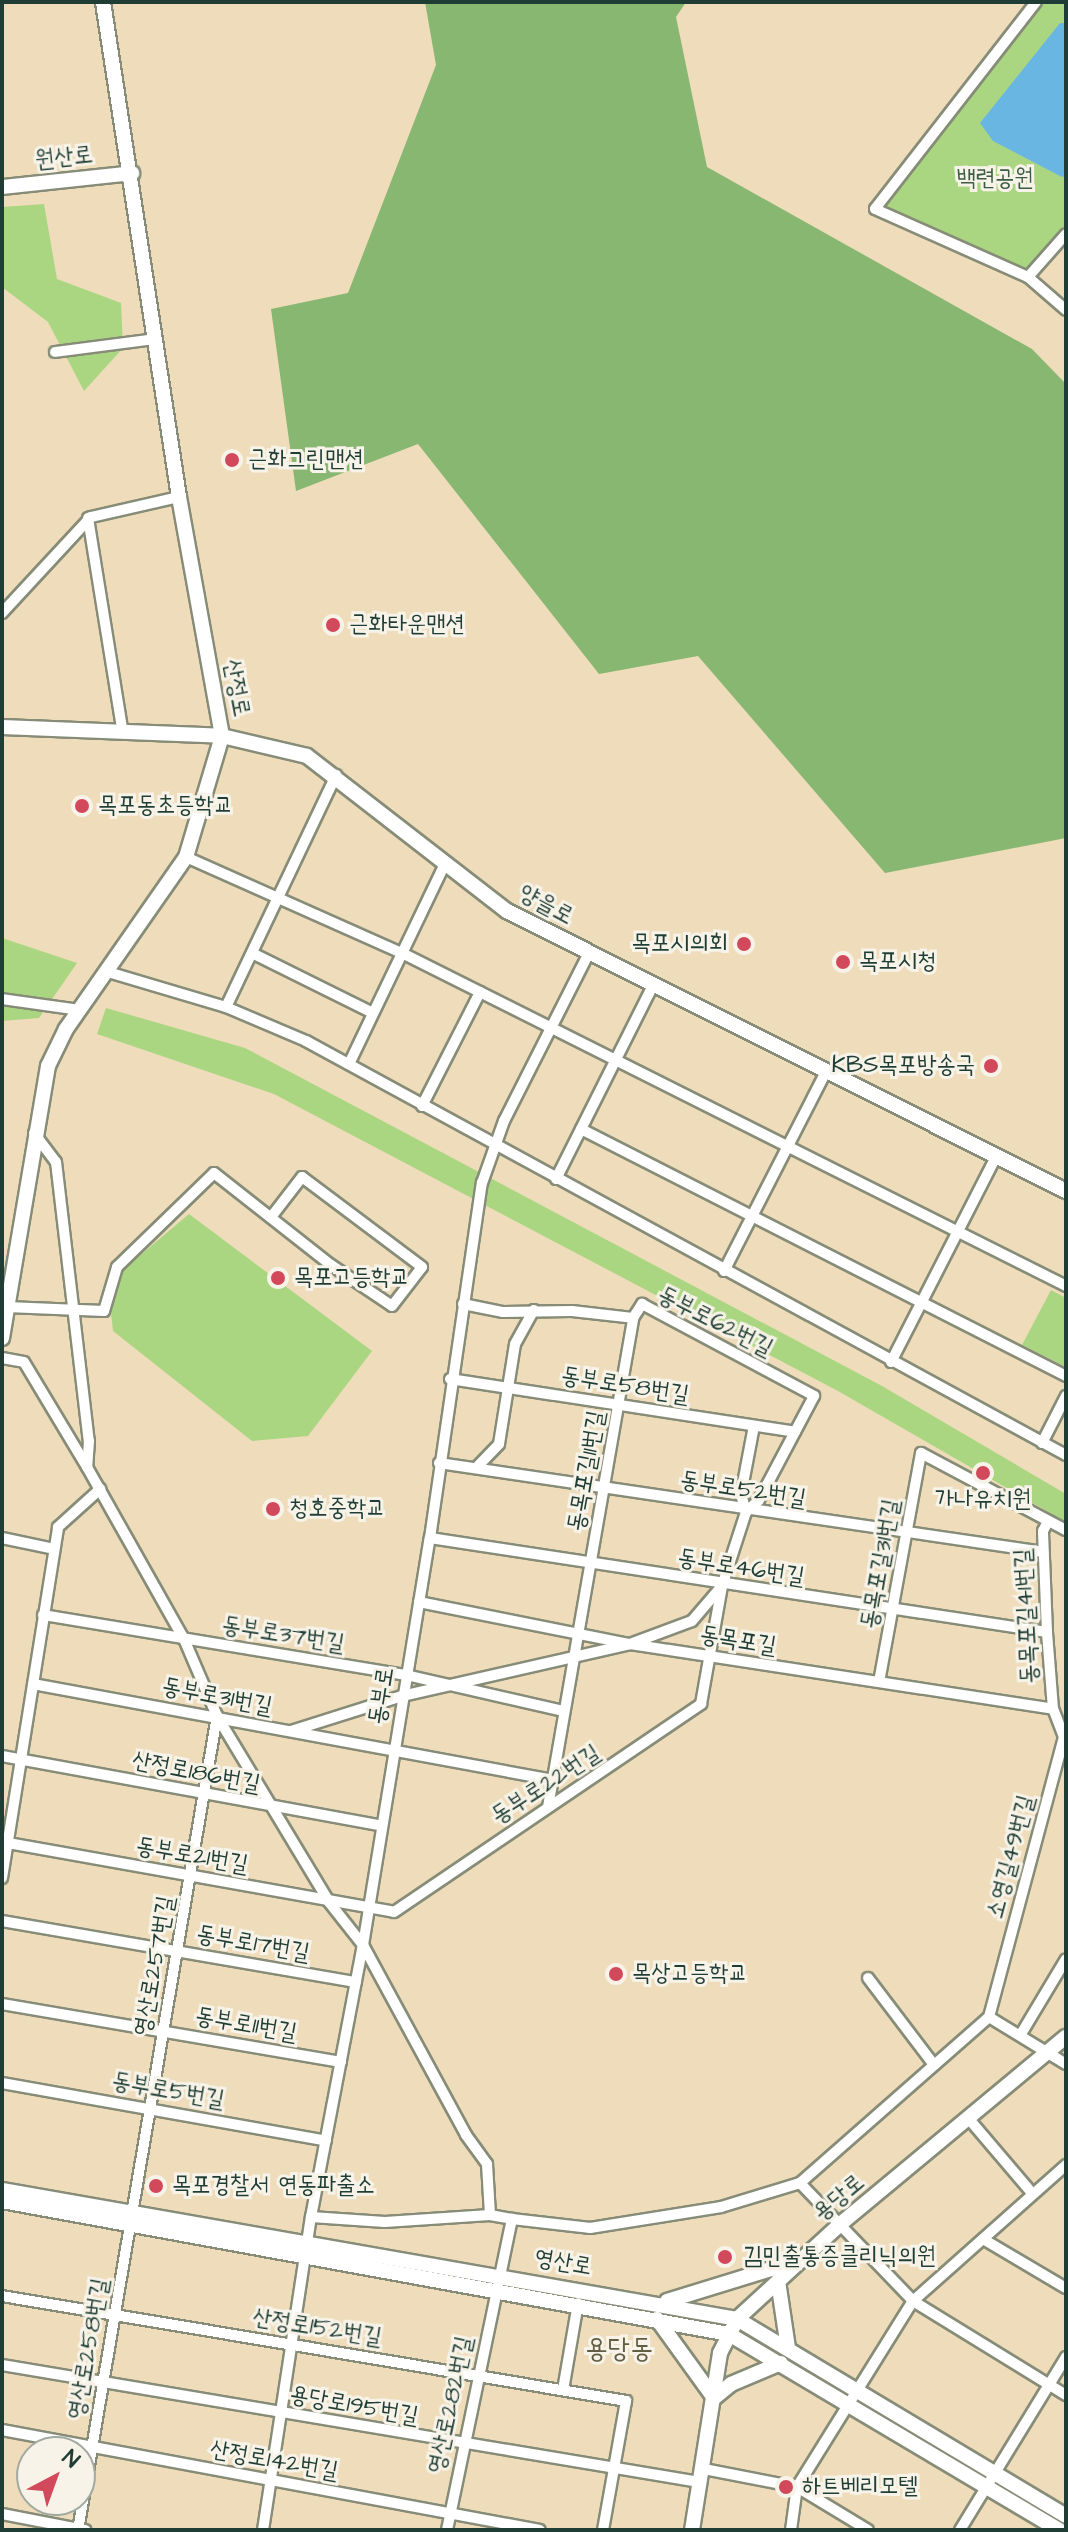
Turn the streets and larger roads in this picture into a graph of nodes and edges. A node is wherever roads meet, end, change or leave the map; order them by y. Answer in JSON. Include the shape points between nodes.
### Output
{"nodes":[{"id":1,"x":103,"y":2,"type":"edge"},
{"id":2,"x":1036,"y":2,"type":"edge"},
{"id":3,"x":132,"y":173,"type":"junction"},
{"id":4,"x":2,"y":187,"type":"edge"},
{"id":5,"x":1066,"y":234,"type":"edge"},
{"id":6,"x":1028,"y":277,"type":"junction"},
{"id":7,"x":1066,"y":310,"type":"edge"},
{"id":8,"x":155,"y":339,"type":"junction"},
{"id":9,"x":55,"y":352,"type":"dead end"},
{"id":10,"x":179,"y":497,"type":"junction"},
{"id":11,"x":88,"y":518,"type":"junction"},
{"id":12,"x":2,"y":613,"type":"edge"},
{"id":13,"x":2,"y":729,"type":"edge"},
{"id":14,"x":123,"y":733,"type":"junction"},
{"id":15,"x":222,"y":736,"type":"junction"},
{"id":16,"x":336,"y":775,"type":"junction"},
{"id":17,"x":186,"y":857,"type":"junction"},
{"id":18,"x":445,"y":864,"type":"junction"},
{"id":19,"x":279,"y":896,"type":"junction"},
{"id":20,"x":252,"y":953,"type":"junction"},
{"id":21,"x":402,"y":953,"type":"junction"},
{"id":22,"x":589,"y":953,"type":"junction"},
{"id":23,"x":108,"y":972,"type":"junction"},
{"id":24,"x":653,"y":985,"type":"junction"},
{"id":25,"x":480,"y":992,"type":"junction"},
{"id":26,"x":2,"y":999,"type":"edge"},
{"id":27,"x":226,"y":1007,"type":"junction"},
{"id":28,"x":80,"y":1010,"type":"junction"},
{"id":29,"x":373,"y":1013,"type":"junction"},
{"id":30,"x":550,"y":1027,"type":"junction"},
{"id":31,"x":616,"y":1060,"type":"junction"},
{"id":32,"x":349,"y":1064,"type":"junction"},
{"id":33,"x":826,"y":1072,"type":"junction"},
{"id":34,"x":422,"y":1106,"type":"junction"},
{"id":35,"x":581,"y":1129,"type":"junction"},
{"id":36,"x":34,"y":1133,"type":"junction"},
{"id":37,"x":494,"y":1145,"type":"junction"},
{"id":38,"x":787,"y":1146,"type":"junction"},
{"id":39,"x":996,"y":1157,"type":"junction"},
{"id":40,"x":556,"y":1179,"type":"junction"},
{"id":41,"x":1066,"y":1191,"type":"edge"},
{"id":42,"x":272,"y":1216,"type":"junction"},
{"id":43,"x":752,"y":1216,"type":"junction"},
{"id":44,"x":957,"y":1231,"type":"junction"},
{"id":45,"x":724,"y":1271,"type":"junction"},
{"id":46,"x":1066,"y":1286,"type":"edge"},
{"id":47,"x":6,"y":1291,"type":"edge"},
{"id":48,"x":920,"y":1302,"type":"junction"},
{"id":49,"x":463,"y":1304,"type":"junction"},
{"id":50,"x":7,"y":1307,"type":"junction"},
{"id":51,"x":534,"y":1310,"type":"junction"},
{"id":52,"x":73,"y":1311,"type":"junction"},
{"id":53,"x":633,"y":1318,"type":"junction"},
{"id":54,"x":2,"y":1338,"type":"edge"},
{"id":55,"x":2,"y":1358,"type":"edge"},
{"id":56,"x":891,"y":1362,"type":"junction"},
{"id":57,"x":1066,"y":1376,"type":"edge"},
{"id":58,"x":450,"y":1379,"type":"junction"},
{"id":59,"x":508,"y":1389,"type":"junction"},
{"id":60,"x":1066,"y":1396,"type":"edge"},
{"id":61,"x":619,"y":1404,"type":"junction"},
{"id":62,"x":754,"y":1426,"type":"junction"},
{"id":63,"x":795,"y":1432,"type":"junction"},
{"id":64,"x":1042,"y":1443,"type":"junction"},
{"id":65,"x":1066,"y":1455,"type":"edge"},
{"id":66,"x":439,"y":1463,"type":"junction"},
{"id":67,"x":87,"y":1467,"type":"junction"},
{"id":68,"x":476,"y":1468,"type":"junction"},
{"id":69,"x":100,"y":1489,"type":"junction"},
{"id":70,"x":605,"y":1489,"type":"junction"},
{"id":71,"x":746,"y":1512,"type":"junction"},
{"id":72,"x":1048,"y":1521,"type":"junction"},
{"id":73,"x":1066,"y":1530,"type":"edge"},
{"id":74,"x":907,"y":1534,"type":"junction"},
{"id":75,"x":2,"y":1538,"type":"edge"},
{"id":76,"x":430,"y":1538,"type":"junction"},
{"id":77,"x":54,"y":1549,"type":"junction"},
{"id":78,"x":1043,"y":1552,"type":"junction"},
{"id":79,"x":592,"y":1564,"type":"junction"},
{"id":80,"x":722,"y":1586,"type":"junction"},
{"id":81,"x":419,"y":1602,"type":"junction"},
{"id":82,"x":893,"y":1611,"type":"junction"},
{"id":83,"x":43,"y":1615,"type":"junction"},
{"id":84,"x":581,"y":1630,"type":"junction"},
{"id":85,"x":1047,"y":1632,"type":"junction"},
{"id":86,"x":184,"y":1639,"type":"junction"},
{"id":87,"x":630,"y":1644,"type":"junction"},
{"id":88,"x":574,"y":1655,"type":"junction"},
{"id":89,"x":712,"y":1658,"type":"junction"},
{"id":90,"x":406,"y":1675,"type":"junction"},
{"id":91,"x":879,"y":1682,"type":"junction"},
{"id":92,"x":33,"y":1684,"type":"junction"},
{"id":93,"x":453,"y":1685,"type":"junction"},
{"id":94,"x":402,"y":1696,"type":"junction"},
{"id":95,"x":1053,"y":1709,"type":"junction"},
{"id":96,"x":563,"y":1711,"type":"junction"},
{"id":97,"x":217,"y":1716,"type":"junction"},
{"id":98,"x":289,"y":1732,"type":"junction"},
{"id":99,"x":1065,"y":1736,"type":"edge"},
{"id":100,"x":3,"y":1753,"type":"edge"},
{"id":101,"x":393,"y":1753,"type":"junction"},
{"id":102,"x":21,"y":1759,"type":"junction"},
{"id":103,"x":553,"y":1780,"type":"junction"},
{"id":104,"x":203,"y":1795,"type":"junction"},
{"id":105,"x":548,"y":1807,"type":"junction"},
{"id":106,"x":273,"y":1808,"type":"junction"},
{"id":107,"x":382,"y":1826,"type":"junction"},
{"id":108,"x":8,"y":1843,"type":"junction"},
{"id":109,"x":191,"y":1875,"type":"junction"},
{"id":110,"x":2,"y":1878,"type":"edge"},
{"id":111,"x":329,"y":1902,"type":"junction"},
{"id":112,"x":369,"y":1910,"type":"junction"},
{"id":113,"x":2,"y":1921,"type":"edge"},
{"id":114,"x":363,"y":1945,"type":"junction"},
{"id":115,"x":178,"y":1951,"type":"junction"},
{"id":116,"x":1066,"y":1959,"type":"edge"},
{"id":117,"x":868,"y":1978,"type":"dead end"},
{"id":118,"x":356,"y":1982,"type":"junction"},
{"id":119,"x":2,"y":2004,"type":"edge"},
{"id":120,"x":989,"y":2017,"type":"junction"},
{"id":121,"x":164,"y":2032,"type":"junction"},
{"id":122,"x":1021,"y":2034,"type":"junction"},
{"id":123,"x":1066,"y":2037,"type":"edge"},
{"id":124,"x":1048,"y":2053,"type":"junction"},
{"id":125,"x":341,"y":2062,"type":"junction"},
{"id":126,"x":1066,"y":2064,"type":"edge"},
{"id":127,"x":934,"y":2065,"type":"junction"},
{"id":128,"x":2,"y":2083,"type":"edge"},
{"id":129,"x":151,"y":2108,"type":"junction"},
{"id":130,"x":969,"y":2119,"type":"junction"},
{"id":131,"x":326,"y":2141,"type":"junction"},
{"id":132,"x":1066,"y":2165,"type":"edge"},
{"id":133,"x":1061,"y":2176,"type":"edge"},
{"id":134,"x":800,"y":2183,"type":"junction"},
{"id":135,"x":2,"y":2190,"type":"edge"},
{"id":136,"x":1032,"y":2193,"type":"junction"},
{"id":137,"x":2,"y":2201,"type":"edge"},
{"id":138,"x":490,"y":2215,"type":"junction"},
{"id":139,"x":133,"y":2217,"type":"junction"},
{"id":140,"x":311,"y":2217,"type":"junction"},
{"id":141,"x":512,"y":2219,"type":"junction"},
{"id":142,"x":838,"y":2226,"type":"junction"},
{"id":143,"x":983,"y":2239,"type":"junction"},
{"id":144,"x":308,"y":2247,"type":"junction"},
{"id":145,"x":801,"y":2260,"type":"junction"},
{"id":146,"x":498,"y":2281,"type":"junction"},
{"id":147,"x":778,"y":2281,"type":"junction"},
{"id":148,"x":1066,"y":2288,"type":"edge"},
{"id":149,"x":2,"y":2296,"type":"edge"},
{"id":150,"x":913,"y":2301,"type":"junction"},
{"id":151,"x":662,"y":2302,"type":"junction"},
{"id":152,"x":578,"y":2303,"type":"junction"},
{"id":153,"x":117,"y":2316,"type":"junction"},
{"id":154,"x":657,"y":2319,"type":"junction"},
{"id":155,"x":737,"y":2319,"type":"junction"},
{"id":156,"x":729,"y":2334,"type":"junction"},
{"id":157,"x":295,"y":2345,"type":"junction"},
{"id":158,"x":788,"y":2348,"type":"junction"},
{"id":159,"x":1066,"y":2357,"type":"edge"},
{"id":160,"x":781,"y":2363,"type":"junction"},
{"id":161,"x":2,"y":2365,"type":"edge"},
{"id":162,"x":477,"y":2376,"type":"junction"},
{"id":163,"x":104,"y":2383,"type":"junction"},
{"id":164,"x":1049,"y":2385,"type":"junction"},
{"id":165,"x":563,"y":2390,"type":"junction"},
{"id":166,"x":1066,"y":2395,"type":"edge"},
{"id":167,"x":854,"y":2396,"type":"junction"},
{"id":168,"x":714,"y":2398,"type":"junction"},
{"id":169,"x":284,"y":2413,"type":"junction"},
{"id":170,"x":2,"y":2430,"type":"edge"},
{"id":171,"x":32,"y":2436,"type":"edge"},
{"id":172,"x":94,"y":2436,"type":"edge"},
{"id":173,"x":461,"y":2446,"type":"junction"},
{"id":174,"x":96,"y":2449,"type":"edge"},
{"id":175,"x":614,"y":2469,"type":"junction"},
{"id":176,"x":995,"y":2472,"type":"junction"},
{"id":177,"x":701,"y":2476,"type":"junction"},
{"id":178,"x":272,"y":2481,"type":"junction"},
{"id":179,"x":987,"y":2486,"type":"junction"},
{"id":180,"x":797,"y":2487,"type":"junction"},
{"id":181,"x":2,"y":2514,"type":"edge"},
{"id":182,"x":450,"y":2514,"type":"junction"},
{"id":183,"x":1066,"y":2516,"type":"edge"},
{"id":184,"x":80,"y":2530,"type":"edge"},
{"id":185,"x":263,"y":2530,"type":"edge"},
{"id":186,"x":447,"y":2530,"type":"edge"},
{"id":187,"x":540,"y":2530,"type":"edge"},
{"id":188,"x":603,"y":2530,"type":"edge"},
{"id":189,"x":692,"y":2530,"type":"edge"},
{"id":190,"x":791,"y":2530,"type":"edge"},
{"id":191,"x":868,"y":2530,"type":"edge"},
{"id":192,"x":960,"y":2530,"type":"edge"},
{"id":193,"x":1059,"y":2530,"type":"edge"}],
"edges":[{"from":1,"to":3,"type":"street","name":"산정로"},
{"from":2,"to":6,"type":"street","via":[[875,209]]},
{"from":3,"to":4,"type":"street","name":"원산로"},
{"from":3,"to":8,"type":"street","name":"산정로"},
{"from":5,"to":6,"type":"street"},
{"from":6,"to":7,"type":"street"},
{"from":8,"to":9,"type":"street"},
{"from":8,"to":10,"type":"street","name":"산정로"},
{"from":10,"to":11,"type":"street","via":[[100,511]]},
{"from":10,"to":15,"type":"street","name":"산정로"},
{"from":11,"to":12,"type":"street"},
{"from":11,"to":14,"type":"street"},
{"from":13,"to":14,"type":"street","name":"양을로"},
{"from":14,"to":15,"type":"street","name":"양을로"},
{"from":15,"to":16,"type":"street","name":"양을로","via":[[287,747]]},
{"from":15,"to":17,"type":"street","name":"산정로"},
{"from":16,"to":18,"type":"street","name":"양을로"},
{"from":16,"to":19,"type":"street"},
{"from":17,"to":19,"type":"street"},
{"from":17,"to":23,"type":"street","name":"산정로"},
{"from":18,"to":21,"type":"street"},
{"from":18,"to":22,"type":"street","name":"양을로","via":[[507,911]]},
{"from":19,"to":20,"type":"street"},
{"from":19,"to":21,"type":"street"},
{"from":20,"to":27,"type":"street"},
{"from":20,"to":29,"type":"street"},
{"from":21,"to":25,"type":"street"},
{"from":21,"to":29,"type":"street"},
{"from":22,"to":24,"type":"street","name":"양을로"},
{"from":22,"to":30,"type":"street","name":"동부로"},
{"from":23,"to":27,"type":"street"},
{"from":23,"to":28,"type":"street","name":"산정로"},
{"from":24,"to":31,"type":"street"},
{"from":24,"to":33,"type":"street","name":"양을로"},
{"from":25,"to":30,"type":"street"},
{"from":25,"to":34,"type":"street"},
{"from":26,"to":28,"type":"street"},
{"from":27,"to":32,"type":"street"},
{"from":28,"to":36,"type":"street","name":"산정로","via":[[48,1066]]},
{"from":29,"to":32,"type":"street"},
{"from":30,"to":31,"type":"street"},
{"from":30,"to":37,"type":"street","name":"동부로"},
{"from":31,"to":35,"type":"street"},
{"from":31,"to":38,"type":"street"},
{"from":32,"to":34,"type":"street"},
{"from":33,"to":38,"type":"street"},
{"from":33,"to":39,"type":"street","name":"양을로"},
{"from":34,"to":37,"type":"street"},
{"from":35,"to":40,"type":"street"},
{"from":35,"to":43,"type":"street"},
{"from":36,"to":47,"type":"street","name":"산정로"},
{"from":36,"to":52,"type":"street","via":[[56,1162]]},
{"from":37,"to":40,"type":"street"},
{"from":37,"to":49,"type":"street","name":"동부로","via":[[482,1183]]},
{"from":38,"to":43,"type":"street"},
{"from":38,"to":44,"type":"street"},
{"from":39,"to":41,"type":"street","name":"양을로"},
{"from":39,"to":44,"type":"street"},
{"from":40,"to":45,"type":"street"},
{"from":42,"to":42,"type":"street","via":[[302,1177],[422,1267],[392,1306]]},
{"from":42,"to":52,"type":"street","via":[[214,1173],[117,1267],[104,1311]]},
{"from":43,"to":45,"type":"street"},
{"from":43,"to":48,"type":"street"},
{"from":44,"to":46,"type":"street"},
{"from":44,"to":48,"type":"street"},
{"from":45,"to":56,"type":"street"},
{"from":47,"to":50,"type":"street","name":"산정로"},
{"from":48,"to":56,"type":"street"},
{"from":48,"to":57,"type":"street"},
{"from":49,"to":51,"type":"street","name":"동부로62번길","via":[[503,1312]]},
{"from":49,"to":58,"type":"street","name":"동부로"},
{"from":50,"to":52,"type":"street"},
{"from":50,"to":54,"type":"street","name":"산정로"},
{"from":51,"to":53,"type":"street","name":"동부로62번길"},
{"from":51,"to":59,"type":"street","via":[[515,1344]]},
{"from":52,"to":67,"type":"street","via":[[89,1441]]},
{"from":53,"to":61,"type":"street","name":"동목포길11번길"},
{"from":53,"to":63,"type":"street","name":"동부로62번길","via":[[642,1304],[814,1396]]},
{"from":55,"to":67,"type":"street","via":[[24,1362]]},
{"from":56,"to":64,"type":"street"},
{"from":58,"to":59,"type":"street","name":"동부로58번길"},
{"from":58,"to":66,"type":"street","name":"동부로"},
{"from":59,"to":61,"type":"street","name":"동부로58번길"},
{"from":59,"to":68,"type":"street","via":[[499,1444]]},
{"from":60,"to":64,"type":"street"},
{"from":61,"to":62,"type":"street","name":"동부로58번길"},
{"from":61,"to":70,"type":"street","name":"동목포길11번길"},
{"from":62,"to":63,"type":"street","name":"동부로58번길"},
{"from":62,"to":71,"type":"street","via":[[741,1494]]},
{"from":63,"to":71,"type":"street","via":[[759,1500]]},
{"from":64,"to":65,"type":"street"},
{"from":66,"to":68,"type":"street","name":"동부로52번길"},
{"from":66,"to":76,"type":"street","name":"동부로"},
{"from":67,"to":69,"type":"street"},
{"from":68,"to":70,"type":"street","name":"동부로52번길"},
{"from":69,"to":77,"type":"street","via":[[58,1527]]},
{"from":69,"to":86,"type":"street"},
{"from":70,"to":71,"type":"street","name":"동부로52번길"},
{"from":70,"to":79,"type":"street","name":"동목포길11번길"},
{"from":71,"to":74,"type":"street","name":"동부로52번길"},
{"from":71,"to":80,"type":"street"},
{"from":72,"to":73,"type":"street"},
{"from":72,"to":74,"type":"street","name":"동목포길31번길","via":[[921,1453]]},
{"from":72,"to":78,"type":"street","name":"동목포길41번길"},
{"from":74,"to":78,"type":"street","name":"동부로52번길"},
{"from":74,"to":82,"type":"street","name":"동목포길31번길"},
{"from":75,"to":77,"type":"street"},
{"from":76,"to":79,"type":"street","name":"동부로46번길"},
{"from":76,"to":81,"type":"street","name":"동부로"},
{"from":77,"to":83,"type":"street"},
{"from":78,"to":85,"type":"street","name":"동목포길41번길"},
{"from":79,"to":80,"type":"street","name":"동부로46번길"},
{"from":79,"to":84,"type":"street","name":"동목포길11번길"},
{"from":80,"to":82,"type":"street","name":"동부로46번길"},
{"from":80,"to":87,"type":"street","via":[[692,1621]]},
{"from":80,"to":89,"type":"street","name":"동부로22번길"},
{"from":81,"to":84,"type":"street","name":"동목포길"},
{"from":81,"to":90,"type":"street","name":"동부로"},
{"from":82,"to":85,"type":"street","name":"동부로46번길"},
{"from":82,"to":91,"type":"street","name":"동목포길31번길"},
{"from":83,"to":86,"type":"street","name":"동부로37번길"},
{"from":83,"to":92,"type":"street"},
{"from":84,"to":87,"type":"street","name":"동목포길"},
{"from":84,"to":88,"type":"street","name":"동목포길11번길"},
{"from":85,"to":95,"type":"street","name":"동목포길41번길"},
{"from":86,"to":90,"type":"street","name":"동부로37번길"},
{"from":86,"to":97,"type":"street","via":[[212,1693]]},
{"from":87,"to":88,"type":"street"},
{"from":87,"to":89,"type":"street","name":"동목포길"},
{"from":88,"to":93,"type":"street"},
{"from":88,"to":96,"type":"street","name":"동목포길11번길"},
{"from":89,"to":91,"type":"street","name":"동목포길"},
{"from":89,"to":105,"type":"street","name":"동부로22번길","via":[[705,1697],[690,1715]]},
{"from":90,"to":93,"type":"street","name":"동부로37번길"},
{"from":90,"to":94,"type":"street","name":"동부로"},
{"from":91,"to":95,"type":"street","name":"동목포길"},
{"from":92,"to":97,"type":"street","name":"동부로31번길"},
{"from":92,"to":102,"type":"street"},
{"from":93,"to":94,"type":"street"},
{"from":93,"to":96,"type":"street","name":"동부로37번길"},
{"from":94,"to":98,"type":"street"},
{"from":94,"to":101,"type":"street","name":"동부로"},
{"from":95,"to":99,"type":"street","name":"소영길49번길"},
{"from":96,"to":103,"type":"street","name":"동목포길11번길"},
{"from":97,"to":98,"type":"street","name":"동부로31번길"},
{"from":97,"to":104,"type":"street","name":"영산로257번길"},
{"from":97,"to":106,"type":"street"},
{"from":98,"to":101,"type":"street","name":"동부로31번길"},
{"from":99,"to":120,"type":"street","name":"소영길49번길"},
{"from":100,"to":102,"type":"street","name":"산정로186번길"},
{"from":101,"to":103,"type":"street","name":"동부로31번길"},
{"from":101,"to":107,"type":"street","name":"동부로"},
{"from":102,"to":104,"type":"street","name":"산정로186번길"},
{"from":102,"to":108,"type":"street"},
{"from":103,"to":105,"type":"street","name":"동목포길11번길"},
{"from":104,"to":106,"type":"street","name":"산정로186번길"},
{"from":104,"to":109,"type":"street","name":"영산로257번길"},
{"from":105,"to":112,"type":"street","name":"동부로22번길","via":[[394,1912]]},
{"from":106,"to":107,"type":"street","name":"산정로186번길"},
{"from":106,"to":111,"type":"street"},
{"from":107,"to":112,"type":"street","name":"동부로"},
{"from":108,"to":109,"type":"street","name":"동부로21번길"},
{"from":108,"to":110,"type":"street"},
{"from":109,"to":111,"type":"street","name":"동부로21번길"},
{"from":109,"to":115,"type":"street","name":"영산로257번길"},
{"from":111,"to":112,"type":"street","name":"동부로21번길"},
{"from":111,"to":114,"type":"street"},
{"from":112,"to":114,"type":"street","name":"동부로"},
{"from":113,"to":115,"type":"street","name":"동부로17번길"},
{"from":114,"to":118,"type":"street","name":"동부로"},
{"from":114,"to":138,"type":"street","via":[[487,2164]]},
{"from":115,"to":118,"type":"street","name":"동부로17번길"},
{"from":115,"to":121,"type":"street","name":"영산로257번길"},
{"from":116,"to":122,"type":"street"},
{"from":117,"to":127,"type":"street"},
{"from":118,"to":125,"type":"street","name":"동부로"},
{"from":119,"to":121,"type":"street","name":"동부로11번길"},
{"from":120,"to":122,"type":"street"},
{"from":120,"to":127,"type":"street"},
{"from":121,"to":125,"type":"street","name":"동부로11번길"},
{"from":121,"to":129,"type":"street","name":"영산로257번길"},
{"from":122,"to":124,"type":"street"},
{"from":123,"to":124,"type":"street","name":"용당로"},
{"from":124,"to":126,"type":"street"},
{"from":124,"to":130,"type":"street","name":"용당로"},
{"from":125,"to":131,"type":"street","name":"동부로"},
{"from":127,"to":134,"type":"street","via":[[862,2134]]},
{"from":128,"to":129,"type":"street","name":"동부로5번길"},
{"from":129,"to":131,"type":"street","name":"동부로5번길"},
{"from":129,"to":139,"type":"street","name":"영산로257번길"},
{"from":130,"to":136,"type":"street"},
{"from":130,"to":142,"type":"street","name":"용당로"},
{"from":131,"to":140,"type":"street","name":"동부로"},
{"from":132,"to":133,"type":"street"},
{"from":133,"to":136,"type":"street"},
{"from":134,"to":141,"type":"street","via":[[721,2207],[590,2228]]},
{"from":134,"to":142,"type":"street"},
{"from":135,"to":139,"type":"street","name":"영산로"},
{"from":136,"to":143,"type":"street"},
{"from":137,"to":139,"type":"street","name":"영산로"},
{"from":138,"to":140,"type":"street","via":[[385,2222]]},
{"from":138,"to":141,"type":"street"},
{"from":139,"to":144,"type":"street","name":"영산로"},
{"from":139,"to":153,"type":"street","name":"영산로258번길"},
{"from":140,"to":144,"type":"street","name":"동부로"},
{"from":141,"to":146,"type":"street","name":"영산로282번길"},
{"from":142,"to":145,"type":"street","name":"용당로"},
{"from":142,"to":150,"type":"street"},
{"from":143,"to":148,"type":"street"},
{"from":143,"to":150,"type":"street"},
{"from":144,"to":146,"type":"street","name":"영산로"},
{"from":144,"to":157,"type":"street","name":"동부로"},
{"from":145,"to":147,"type":"street","name":"용당로"},
{"from":145,"to":151,"type":"street"},
{"from":146,"to":151,"type":"street","name":"영산로"},
{"from":146,"to":152,"type":"street","name":"영산로"},
{"from":146,"to":162,"type":"street","name":"영산로282번길"},
{"from":147,"to":155,"type":"street","name":"용당로"},
{"from":147,"to":158,"type":"street"},
{"from":149,"to":153,"type":"street","name":"산정로152번길"},
{"from":150,"to":164,"type":"street"},
{"from":150,"to":167,"type":"street"},
{"from":151,"to":155,"type":"street","name":"영산로"},
{"from":152,"to":154,"type":"street","name":"영산로"},
{"from":152,"to":165,"type":"street"},
{"from":153,"to":157,"type":"street","name":"산정로152번길"},
{"from":153,"to":163,"type":"street","name":"영산로258번길"},
{"from":154,"to":156,"type":"street","name":"영산로"},
{"from":154,"to":168,"type":"street"},
{"from":155,"to":156,"type":"street","name":"용당로"},
{"from":155,"to":158,"type":"street","name":"영산로"},
{"from":156,"to":160,"type":"street","name":"영산로"},
{"from":156,"to":168,"type":"street","name":"용당로"},
{"from":157,"to":162,"type":"street","name":"산정로152번길"},
{"from":157,"to":169,"type":"street","name":"동부로"},
{"from":158,"to":167,"type":"street","name":"영산로"},
{"from":159,"to":164,"type":"street"},
{"from":160,"to":167,"type":"street","name":"영산로"},
{"from":160,"to":168,"type":"street","via":[[731,2384]]},
{"from":161,"to":163,"type":"street","name":"용당로195번길"},
{"from":162,"to":165,"type":"street","name":"산정로152번길"},
{"from":162,"to":173,"type":"street","name":"영산로282번길"},
{"from":163,"to":169,"type":"street","name":"용당로195번길"},
{"from":163,"to":172,"type":"street","name":"영산로258번길"},
{"from":164,"to":166,"type":"street"},
{"from":164,"to":176,"type":"street"},
{"from":165,"to":175,"type":"street","name":"산정로152번길","via":[[626,2401]]},
{"from":167,"to":176,"type":"street","name":"영산로"},
{"from":167,"to":179,"type":"street","name":"영산로"},
{"from":167,"to":180,"type":"street"},
{"from":168,"to":177,"type":"street","name":"용당로"},
{"from":169,"to":173,"type":"street","name":"용당로195번길"},
{"from":169,"to":178,"type":"street","name":"동부로"},
{"from":170,"to":171,"type":"street","name":"산정로142번길"},
{"from":173,"to":175,"type":"street","name":"용당로195번길"},
{"from":173,"to":182,"type":"street","name":"영산로282번길"},
{"from":174,"to":178,"type":"street","name":"산정로142번길"},
{"from":175,"to":177,"type":"street","name":"용당로195번길"},
{"from":175,"to":188,"type":"street"},
{"from":176,"to":179,"type":"street"},
{"from":176,"to":183,"type":"street","name":"영산로"},
{"from":177,"to":180,"type":"street","name":"용당로195번길"},
{"from":177,"to":189,"type":"street","name":"용당로"},
{"from":178,"to":182,"type":"street","name":"산정로142번길"},
{"from":178,"to":185,"type":"street","name":"동부로"},
{"from":179,"to":192,"type":"street"},
{"from":179,"to":193,"type":"street","name":"영산로"},
{"from":180,"to":190,"type":"street"},
{"from":180,"to":191,"type":"street"},
{"from":181,"to":184,"type":"street"},
{"from":182,"to":186,"type":"street","name":"영산로282번길"},
{"from":182,"to":187,"type":"street","name":"산정로142번길"}]}
